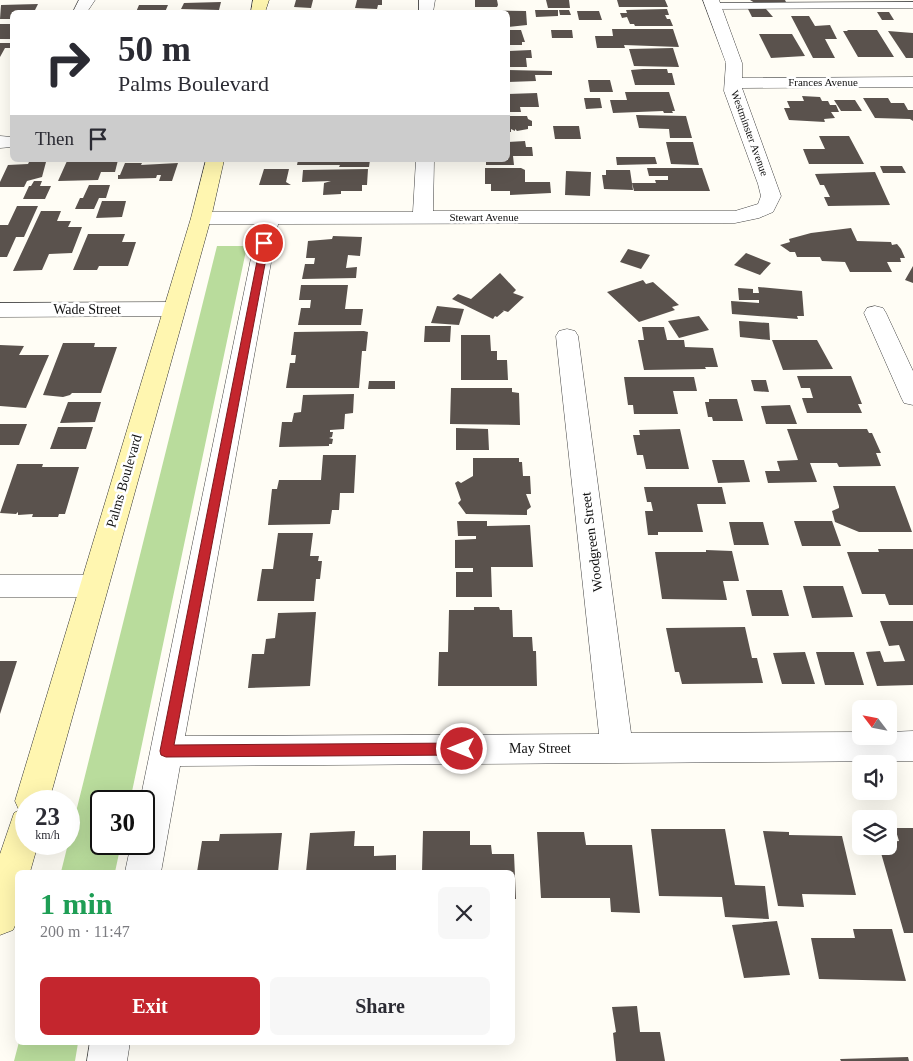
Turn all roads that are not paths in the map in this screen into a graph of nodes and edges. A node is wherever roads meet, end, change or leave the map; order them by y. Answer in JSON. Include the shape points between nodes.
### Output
{"nodes":[{"id":1,"x":712,"y":3,"type":"edge"},
{"id":2,"x":913,"y":5,"type":"edge"},
{"id":3,"x":913,"y":82,"type":"edge"},
{"id":4,"x":733,"y":83,"type":"junction"},
{"id":5,"x":215,"y":162,"type":"edge"},
{"id":6,"x":425,"y":162,"type":"edge"},
{"id":7,"x":766,"y":208,"type":"joint"},
{"id":8,"x":424,"y":217,"type":"junction"},
{"id":9,"x":201,"y":218,"type":"junction"},
{"id":10,"x":269,"y":218,"type":"junction"},
{"id":11,"x":174,"y":309,"type":"junction"},
{"id":12,"x":0,"y":310,"type":"edge"},
{"id":13,"x":875,"y":313,"type":"dead end"},
{"id":14,"x":566,"y":336,"type":"dead end"},
{"id":15,"x":913,"y":397,"type":"edge"},
{"id":16,"x":0,"y":586,"type":"edge"},
{"id":17,"x":93,"y":586,"type":"junction"},
{"id":18,"x":913,"y":746,"type":"edge"},
{"id":19,"x":617,"y":748,"type":"junction"},
{"id":20,"x":166,"y":751,"type":"junction"},
{"id":21,"x":35,"y":790,"type":"edge"},
{"id":22,"x":17,"y":855,"type":"edge"},
{"id":23,"x":143,"y":870,"type":"edge"},
{"id":24,"x":0,"y":917,"type":"edge"},
{"id":25,"x":110,"y":1045,"type":"edge"},
{"id":26,"x":107,"y":1061,"type":"edge"}],
"edges":[{"from":1,"to":2,"type":"lane"},
{"from":1,"to":4,"type":"street","name":"Westminster Avenue","via":[[734,63]]},
{"from":3,"to":4,"type":"street","name":"Frances Avenue"},
{"from":4,"to":7,"type":"street","name":"Westminster Avenue","via":[[733,91],[768,184],[771,196]]},
{"from":5,"to":9,"type":"street","name":"Palms Boulevard"},
{"from":6,"to":8,"type":"street"},
{"from":7,"to":8,"type":"street","name":"Stewart Avenue","via":[[735,217]]},
{"from":8,"to":10,"type":"street","name":"Stewart Avenue"},
{"from":9,"to":10,"type":"street","name":"Stewart Avenue"},
{"from":9,"to":11,"type":"street","name":"Palms Boulevard"},
{"from":10,"to":20,"type":"street"},
{"from":11,"to":12,"type":"street","name":"Wade Street"},
{"from":11,"to":17,"type":"street","name":"Palms Boulevard"},
{"from":13,"to":15,"type":"street"},
{"from":14,"to":19,"type":"street","name":"Woodgreen Street"},
{"from":16,"to":17,"type":"street"},
{"from":17,"to":21,"type":"street","name":"Palms Boulevard"},
{"from":18,"to":19,"type":"street","name":"May Street"},
{"from":19,"to":20,"type":"street","name":"May Street"},
{"from":20,"to":23,"type":"street"},
{"from":22,"to":24,"type":"street"},
{"from":25,"to":26,"type":"street"}]}
